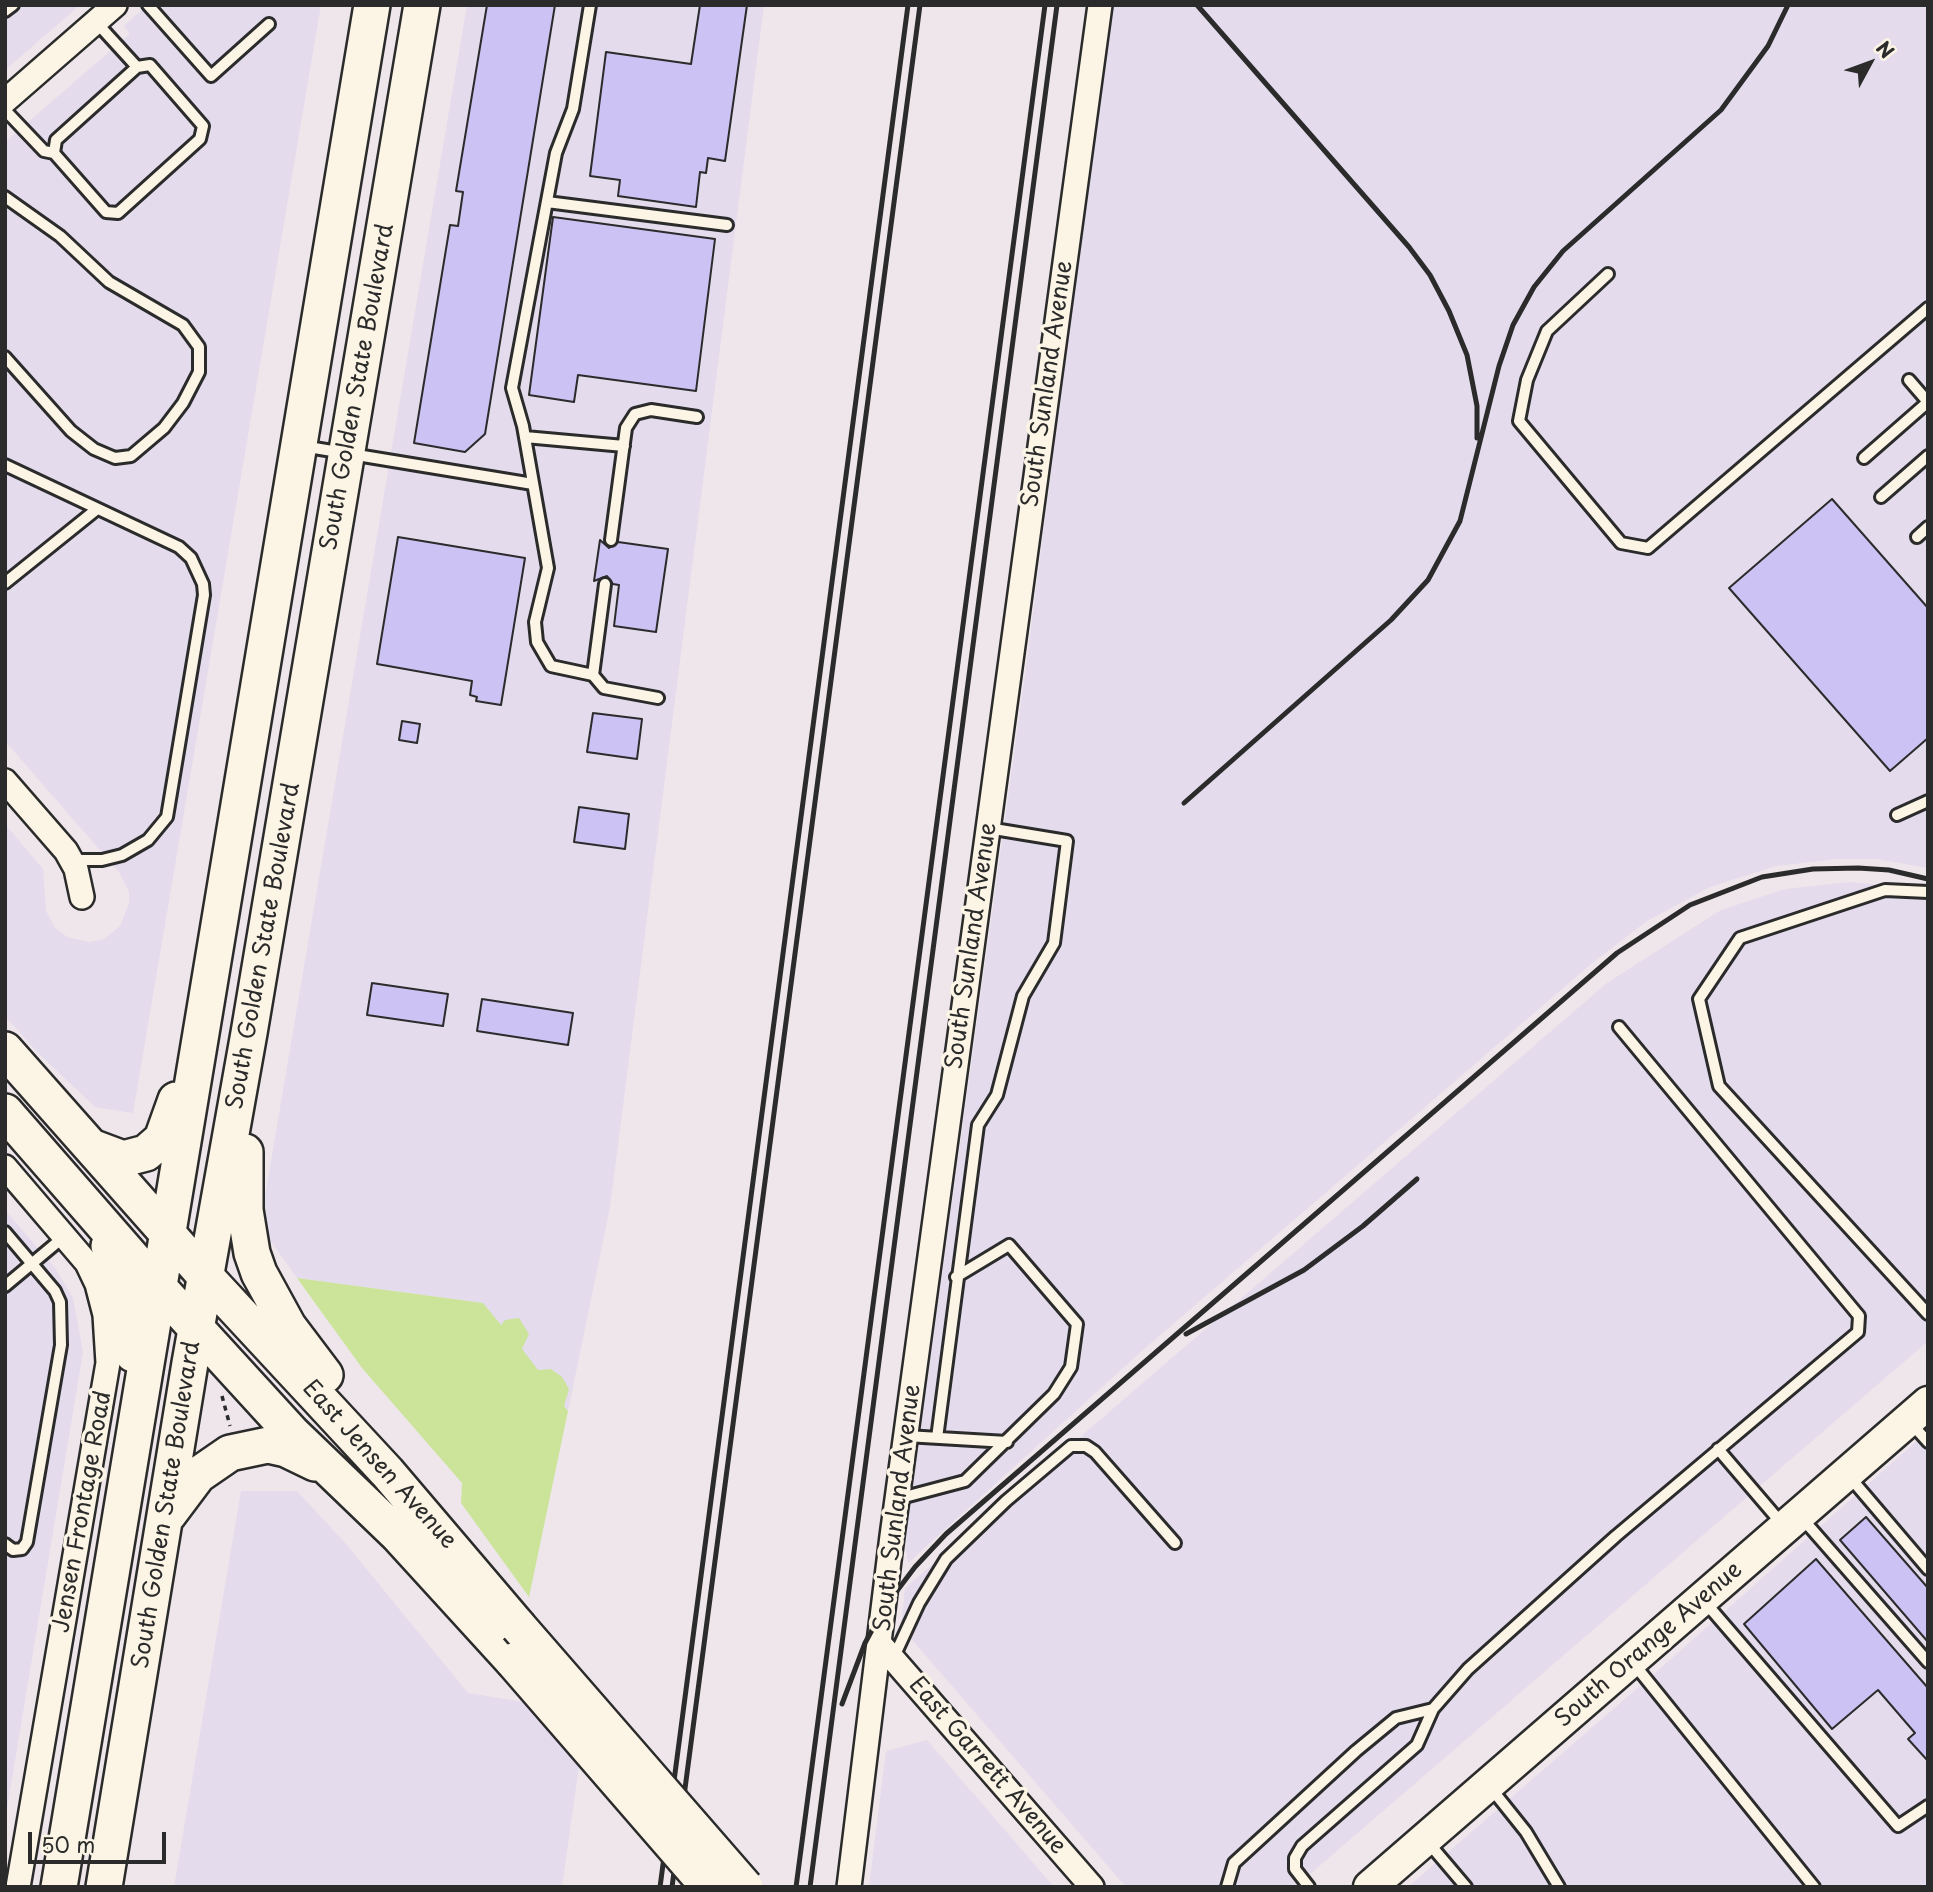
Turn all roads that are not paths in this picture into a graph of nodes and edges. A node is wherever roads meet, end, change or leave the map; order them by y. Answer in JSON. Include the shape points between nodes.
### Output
{"nodes":[{"id":1,"x":13,"y":5,"type":"edge"},
{"id":2,"x":115,"y":5,"type":"edge"},
{"id":3,"x":148,"y":5,"type":"edge"},
{"id":4,"x":422,"y":5,"type":"edge"},
{"id":5,"x":590,"y":5,"type":"edge"},
{"id":6,"x":1100,"y":5,"type":"edge"},
{"id":7,"x":5,"y":11,"type":"edge"},
{"id":8,"x":370,"y":14,"type":"edge"},
{"id":9,"x":96,"y":22,"type":"junction"},
{"id":10,"x":269,"y":24,"type":"dead end"},
{"id":11,"x":137,"y":67,"type":"junction"},
{"id":12,"x":5,"y":100,"type":"edge"},
{"id":13,"x":5,"y":110,"type":"edge"},
{"id":14,"x":54,"y":153,"type":"junction"},
{"id":15,"x":5,"y":197,"type":"edge"},
{"id":16,"x":547,"y":202,"type":"junction"},
{"id":17,"x":727,"y":225,"type":"dead end"},
{"id":18,"x":1608,"y":274,"type":"dead end"},
{"id":19,"x":1928,"y":308,"type":"edge"},
{"id":20,"x":5,"y":357,"type":"edge"},
{"id":21,"x":1909,"y":380,"type":"dead end"},
{"id":22,"x":697,"y":417,"type":"dead end"},
{"id":23,"x":525,"y":437,"type":"junction"},
{"id":24,"x":299,"y":446,"type":"junction"},
{"id":25,"x":624,"y":446,"type":"junction"},
{"id":26,"x":347,"y":453,"type":"junction"},
{"id":27,"x":1928,"y":456,"type":"edge"},
{"id":28,"x":1864,"y":458,"type":"dead end"},
{"id":29,"x":5,"y":465,"type":"edge"},
{"id":30,"x":533,"y":484,"type":"junction"},
{"id":31,"x":1881,"y":497,"type":"dead end"},
{"id":32,"x":97,"y":509,"type":"junction"},
{"id":33,"x":1928,"y":527,"type":"edge"},
{"id":34,"x":1917,"y":537,"type":"dead end"},
{"id":35,"x":611,"y":540,"type":"dead end"},
{"id":36,"x":5,"y":583,"type":"edge"},
{"id":37,"x":605,"y":584,"type":"dead end"},
{"id":38,"x":593,"y":675,"type":"junction"},
{"id":39,"x":658,"y":698,"type":"dead end"},
{"id":40,"x":5,"y":781,"type":"edge"},
{"id":41,"x":1928,"y":801,"type":"edge"},
{"id":42,"x":1897,"y":815,"type":"dead end"},
{"id":43,"x":988,"y":828,"type":"junction"},
{"id":44,"x":72,"y":860,"type":"junction"},
{"id":45,"x":1928,"y":892,"type":"edge"},
{"id":46,"x":82,"y":897,"type":"dead end"},
{"id":47,"x":204,"y":1017,"type":"junction"},
{"id":48,"x":1619,"y":1027,"type":"dead end"},
{"id":49,"x":249,"y":1033,"type":"junction"},
{"id":50,"x":12,"y":1062,"type":"edge"},
{"id":51,"x":5,"y":1112,"type":"edge"},
{"id":52,"x":91,"y":1147,"type":"junction"},
{"id":53,"x":5,"y":1167,"type":"edge"},
{"id":54,"x":59,"y":1174,"type":"junction"},
{"id":55,"x":5,"y":1232,"type":"edge"},
{"id":56,"x":167,"y":1234,"type":"junction"},
{"id":57,"x":66,"y":1235,"type":"junction"},
{"id":58,"x":32,"y":1264,"type":"junction"},
{"id":59,"x":206,"y":1277,"type":"junction"},
{"id":60,"x":956,"y":1277,"type":"junction"},
{"id":61,"x":5,"y":1286,"type":"edge"},
{"id":62,"x":158,"y":1287,"type":"junction"},
{"id":63,"x":1928,"y":1314,"type":"edge"},
{"id":64,"x":196,"y":1329,"type":"junction"},
{"id":65,"x":1921,"y":1422,"type":"edge"},
{"id":66,"x":906,"y":1436,"type":"junction"},
{"id":67,"x":937,"y":1438,"type":"junction"},
{"id":68,"x":1007,"y":1442,"type":"junction"},
{"id":69,"x":1718,"y":1449,"type":"junction"},
{"id":70,"x":327,"y":1468,"type":"junction"},
{"id":71,"x":1847,"y":1474,"type":"junction"},
{"id":72,"x":897,"y":1499,"type":"junction"},
{"id":73,"x":124,"y":1507,"type":"junction"},
{"id":74,"x":166,"y":1518,"type":"junction"},
{"id":75,"x":1792,"y":1521,"type":"junction"},
{"id":76,"x":5,"y":1544,"type":"edge"},
{"id":77,"x":1175,"y":1544,"type":"dead end"},
{"id":78,"x":459,"y":1555,"type":"junction"},
{"id":79,"x":1928,"y":1569,"type":"edge"},
{"id":80,"x":1702,"y":1599,"type":"junction"},
{"id":81,"x":887,"y":1652,"type":"junction"},
{"id":82,"x":1631,"y":1661,"type":"junction"},
{"id":83,"x":1928,"y":1662,"type":"edge"},
{"id":84,"x":1433,"y":1709,"type":"junction"},
{"id":85,"x":1488,"y":1785,"type":"junction"},
{"id":86,"x":1928,"y":1806,"type":"edge"},
{"id":87,"x":1425,"y":1839,"type":"junction"},
{"id":88,"x":18,"y":1887,"type":"edge"},
{"id":89,"x":60,"y":1887,"type":"edge"},
{"id":90,"x":104,"y":1887,"type":"edge"},
{"id":91,"x":709,"y":1887,"type":"edge"},
{"id":92,"x":745,"y":1887,"type":"edge"},
{"id":93,"x":849,"y":1887,"type":"edge"},
{"id":94,"x":1092,"y":1887,"type":"edge"},
{"id":95,"x":1227,"y":1887,"type":"edge"},
{"id":96,"x":1309,"y":1887,"type":"edge"},
{"id":97,"x":1370,"y":1887,"type":"edge"},
{"id":98,"x":1466,"y":1887,"type":"edge"},
{"id":99,"x":1559,"y":1887,"type":"edge"},
{"id":100,"x":1814,"y":1887,"type":"edge"}],
"edges":[{"from":1,"to":7,"type":"lane"},
{"from":2,"to":9,"type":"street"},
{"from":3,"to":10,"type":"lane","via":[[211,76]]},
{"from":4,"to":26,"type":"main road","name":"South Golden State Boulevard"},
{"from":5,"to":16,"type":"lane","via":[[573,109],[556,153]]},
{"from":6,"to":43,"type":"street","name":"South Sunland Avenue"},
{"from":8,"to":24,"type":"main road","name":"South Golden State Boulevard"},
{"from":9,"to":11,"type":"lane"},
{"from":9,"to":12,"type":"street"},
{"from":11,"to":14,"type":"lane","via":[[56,140]]},
{"from":11,"to":14,"type":"lane","via":[[150,65],[159,75],[203,126],[200,139],[118,213],[106,212]]},
{"from":13,"to":14,"type":"lane","via":[[44,151]]},
{"from":15,"to":20,"type":"lane","via":[[60,236],[109,282],[183,325],[199,347],[199,372],[164,428],[131,457],[115,458],[71,431]]},
{"from":16,"to":17,"type":"lane"},
{"from":16,"to":23,"type":"lane","via":[[512,388]]},
{"from":18,"to":19,"type":"lane","via":[[1547,331],[1527,380],[1519,421],[1620,543],[1648,548]]},
{"from":21,"to":28,"type":"lane","via":[[1928,402]]},
{"from":22,"to":25,"type":"lane","via":[[651,410],[635,414],[626,428]]},
{"from":23,"to":25,"type":"lane"},
{"from":23,"to":30,"type":"lane"},
{"from":24,"to":26,"type":"lane"},
{"from":24,"to":47,"type":"main road","name":"South Golden State Boulevard"},
{"from":25,"to":35,"type":"lane"},
{"from":26,"to":30,"type":"lane"},
{"from":26,"to":49,"type":"main road","name":"South Golden State Boulevard"},
{"from":27,"to":31,"type":"lane"},
{"from":29,"to":32,"type":"lane"},
{"from":30,"to":38,"type":"lane","via":[[548,568],[535,622],[537,642],[551,666]]},
{"from":32,"to":36,"type":"lane"},
{"from":32,"to":44,"type":"lane","via":[[180,547],[199,572],[204,595],[167,817],[148,840],[122,855]]},
{"from":33,"to":34,"type":"lane"},
{"from":37,"to":38,"type":"lane"},
{"from":38,"to":39,"type":"lane","via":[[604,688]]},
{"from":40,"to":44,"type":"street"},
{"from":41,"to":42,"type":"lane"},
{"from":43,"to":60,"type":"lane","via":[[1067,841],[1054,943],[1023,996],[997,1094],[978,1125]]},
{"from":43,"to":66,"type":"street","name":"South Sunland Avenue"},
{"from":44,"to":46,"type":"street"},
{"from":45,"to":63,"type":"lane","via":[[1885,890],[1740,939],[1699,999],[1720,1086]]},
{"from":47,"to":52,"type":"main road","via":[[162,1139],[134,1158],[123,1159]]},
{"from":47,"to":56,"type":"main road","name":"South Golden State Boulevard"},
{"from":48,"to":69,"type":"lane","via":[[1859,1316],[1858,1332]]},
{"from":49,"to":59,"type":"main road","name":"South Golden State Boulevard"},
{"from":49,"to":78,"type":"main road","via":[[245,1198],[248,1235],[259,1273],[288,1326]]},
{"from":50,"to":52,"type":"main road","name":"East Jensen Avenue"},
{"from":51,"to":54,"type":"main road","name":"East Jensen Avenue"},
{"from":52,"to":56,"type":"main road","name":"East Jensen Avenue"},
{"from":53,"to":57,"type":"street","name":"Jensen Frontage Road"},
{"from":54,"to":62,"type":"main road","name":"East Jensen Avenue"},
{"from":54,"to":73,"type":"main road","via":[[114,1255],[129,1296],[134,1329]]},
{"from":55,"to":58,"type":"lane"},
{"from":56,"to":59,"type":"main road","name":"East Jensen Avenue"},
{"from":56,"to":62,"type":"main road","name":"South Golden State Boulevard"},
{"from":57,"to":58,"type":"lane"},
{"from":57,"to":88,"type":"street","name":"Jensen Frontage Road","via":[[97,1284],[105,1315],[108,1363]]},
{"from":58,"to":61,"type":"lane"},
{"from":58,"to":76,"type":"lane","via":[[60,1302],[61,1345],[27,1542],[22,1549],[13,1550]]},
{"from":59,"to":64,"type":"main road","name":"South Golden State Boulevard"},
{"from":59,"to":78,"type":"main road","name":"East Jensen Avenue","via":[[341,1420]]},
{"from":60,"to":67,"type":"lane"},
{"from":60,"to":68,"type":"lane","via":[[1009,1245],[1077,1324],[1071,1367],[1054,1394]]},
{"from":62,"to":64,"type":"main road","name":"East Jensen Avenue"},
{"from":62,"to":73,"type":"main road","name":"South Golden State Boulevard"},
{"from":64,"to":70,"type":"main road","name":"East Jensen Avenue"},
{"from":64,"to":74,"type":"main road","name":"South Golden State Boulevard"},
{"from":65,"to":71,"type":"street","name":"South Orange Avenue"},
{"from":66,"to":67,"type":"lane"},
{"from":66,"to":72,"type":"street","name":"South Sunland Avenue"},
{"from":67,"to":68,"type":"lane"},
{"from":68,"to":72,"type":"lane","via":[[965,1481]]},
{"from":69,"to":75,"type":"lane"},
{"from":69,"to":84,"type":"lane","via":[[1468,1669]]},
{"from":70,"to":74,"type":"main road","via":[[286,1449],[248,1447],[205,1469]]},
{"from":70,"to":91,"type":"main road","name":"East Jensen Avenue","bridge":true,"via":[[390,1526]]},
{"from":71,"to":75,"type":"street","name":"South Orange Avenue"},
{"from":71,"to":79,"type":"lane"},
{"from":72,"to":81,"type":"street","name":"South Sunland Avenue"},
{"from":73,"to":89,"type":"main road","name":"South Golden State Boulevard"},
{"from":74,"to":90,"type":"main road","name":"South Golden State Boulevard"},
{"from":75,"to":80,"type":"street","name":"South Orange Avenue"},
{"from":75,"to":83,"type":"lane"},
{"from":77,"to":81,"type":"lane","via":[[1096,1452],[1071,1446],[946,1559]]},
{"from":78,"to":92,"type":"main road","name":"East Jensen Avenue","bridge":true},
{"from":80,"to":82,"type":"street","name":"South Orange Avenue"},
{"from":80,"to":86,"type":"lane","via":[[1898,1826]]},
{"from":81,"to":93,"type":"street","name":"South Sunland Avenue"},
{"from":81,"to":94,"type":"street","name":"East Garrett Avenue"},
{"from":82,"to":85,"type":"street","name":"South Orange Avenue"},
{"from":82,"to":100,"type":"lane"},
{"from":84,"to":95,"type":"lane","via":[[1396,1718],[1356,1751],[1234,1863]]},
{"from":84,"to":96,"type":"lane","via":[[1417,1745],[1302,1846],[1295,1858],[1296,1869]]},
{"from":85,"to":87,"type":"street","name":"South Orange Avenue"},
{"from":85,"to":99,"type":"lane","via":[[1526,1832]]},
{"from":87,"to":97,"type":"street","name":"South Orange Avenue"},
{"from":87,"to":98,"type":"lane"}]}
